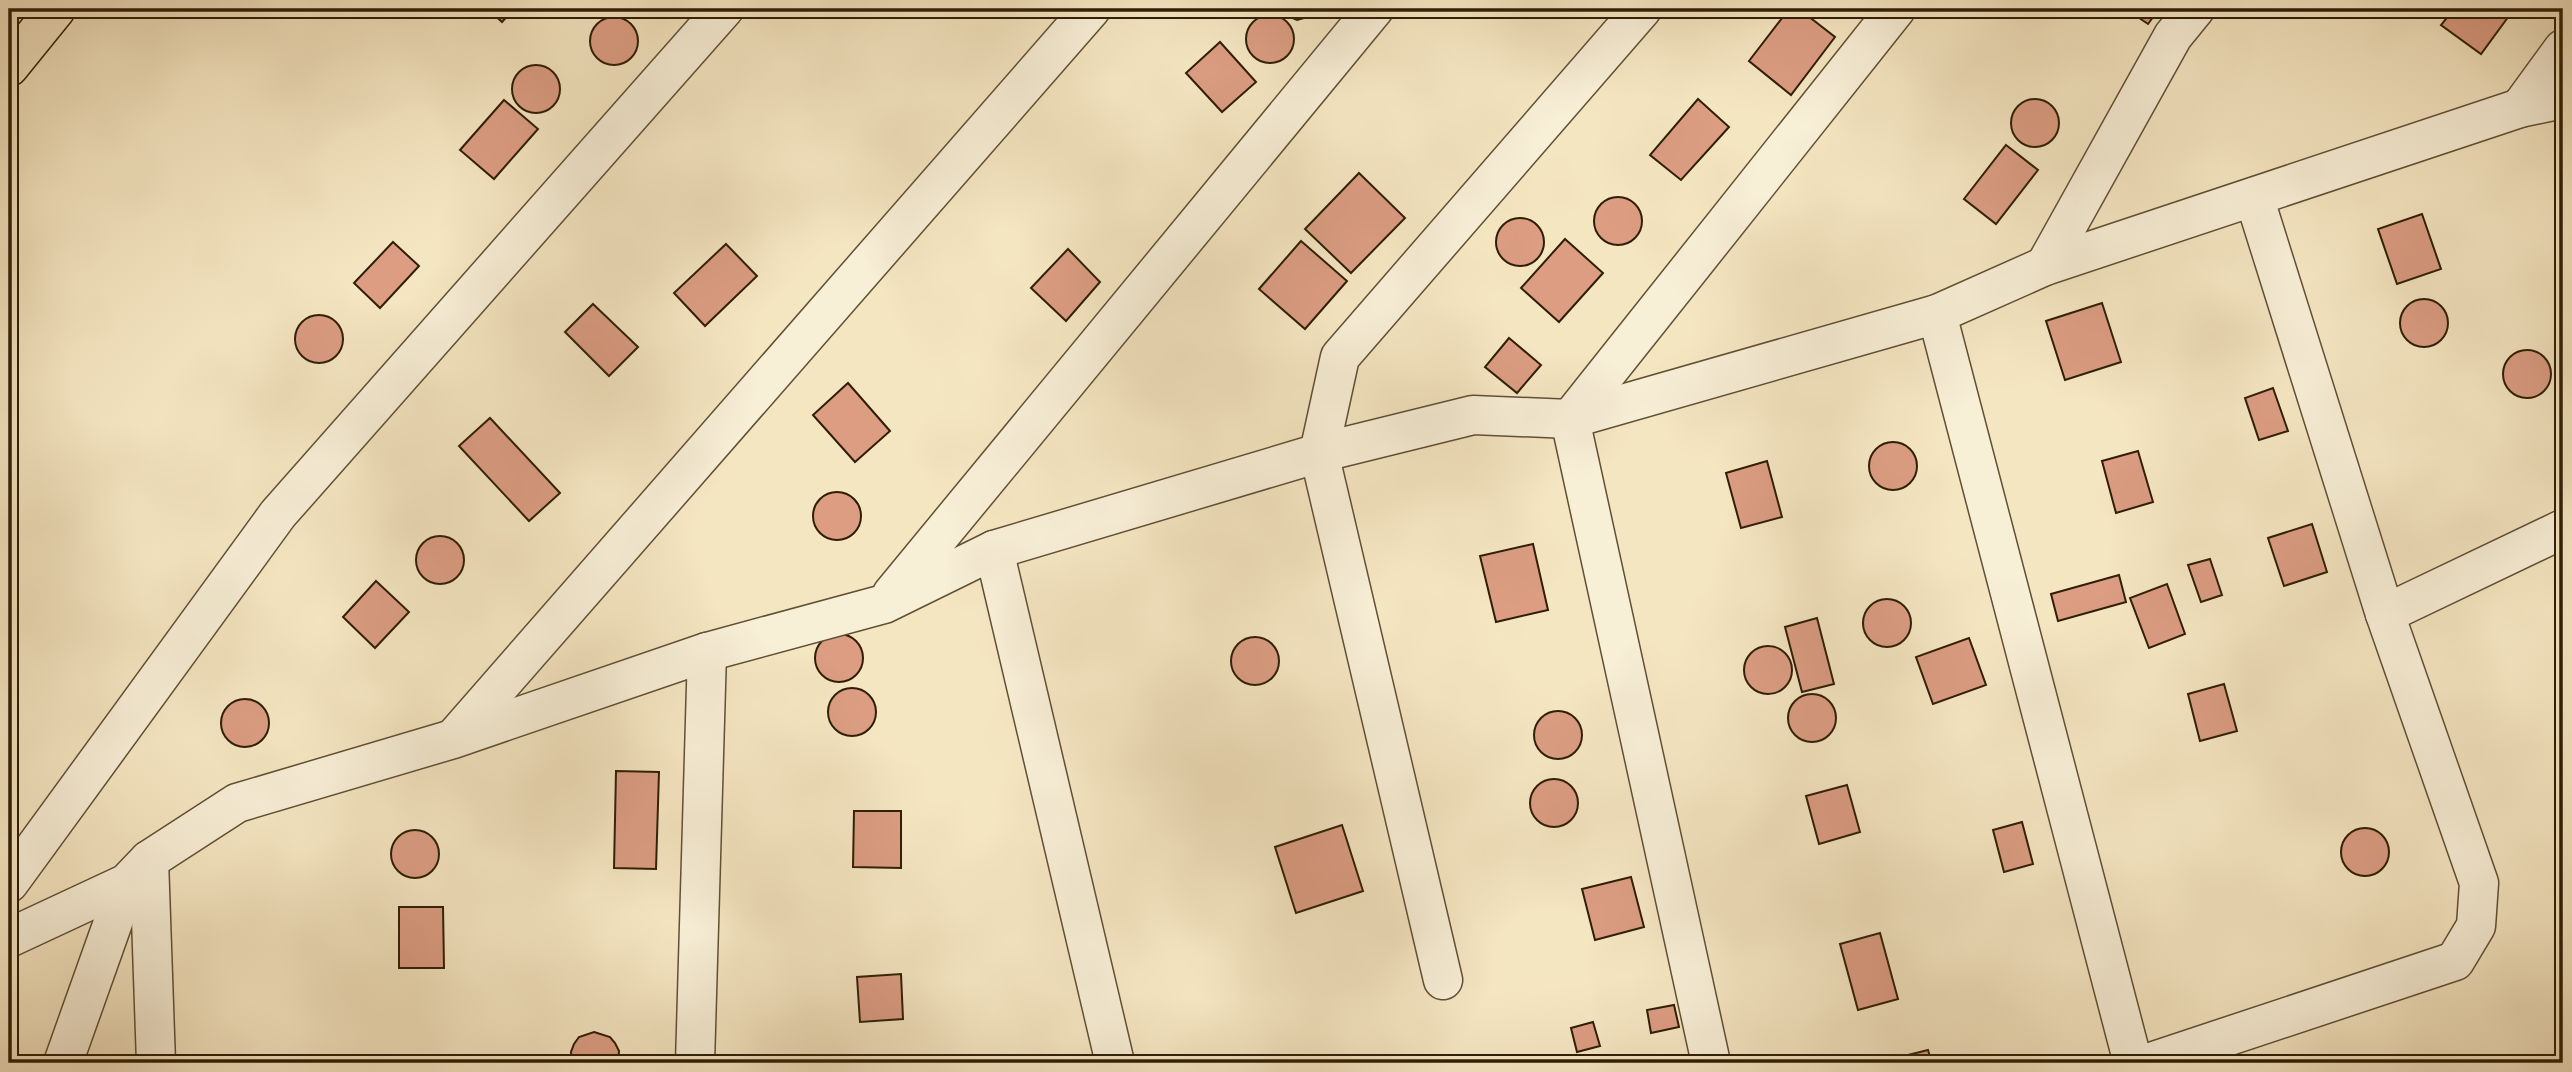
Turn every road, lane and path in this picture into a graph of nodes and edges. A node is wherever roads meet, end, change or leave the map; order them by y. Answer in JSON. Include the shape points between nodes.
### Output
{"nodes":[{"id":1,"x":57,"y":9,"type":"edge"},
{"id":2,"x":724,"y":9,"type":"edge"},
{"id":3,"x":1091,"y":9,"type":"edge"},
{"id":4,"x":1374,"y":9,"type":"edge"},
{"id":5,"x":1642,"y":9,"type":"edge"},
{"id":6,"x":1896,"y":9,"type":"edge"},
{"id":7,"x":2195,"y":9,"type":"edge"},
{"id":8,"x":2563,"y":49,"type":"edge"},
{"id":9,"x":9,"y":67,"type":"edge"},
{"id":10,"x":2563,"y":99,"type":"edge"},
{"id":11,"x":2520,"y":107,"type":"junction"},
{"id":12,"x":2255,"y":197,"type":"junction"},
{"id":13,"x":2045,"y":266,"type":"junction"},
{"id":14,"x":1937,"y":314,"type":"junction"},
{"id":15,"x":1570,"y":419,"type":"junction"},
{"id":16,"x":1319,"y":453,"type":"junction"},
{"id":17,"x":2563,"y":529,"type":"edge"},
{"id":18,"x":994,"y":550,"type":"junction"},
{"id":19,"x":884,"y":604,"type":"junction"},
{"id":20,"x":2385,"y":614,"type":"junction"},
{"id":21,"x":707,"y":652,"type":"junction"},
{"id":22,"x":453,"y":739,"type":"junction"},
{"id":23,"x":138,"y":872,"type":"junction"},
{"id":24,"x":9,"y":883,"type":"edge"},
{"id":25,"x":9,"y":938,"type":"edge"},
{"id":26,"x":1443,"y":980,"type":"dead end"},
{"id":27,"x":63,"y":1063,"type":"edge"},
{"id":28,"x":156,"y":1063,"type":"edge"},
{"id":29,"x":695,"y":1063,"type":"edge"},
{"id":30,"x":1115,"y":1063,"type":"edge"},
{"id":31,"x":1711,"y":1063,"type":"edge"},
{"id":32,"x":2133,"y":1063,"type":"edge"},
{"id":33,"x":2148,"y":1063,"type":"edge"}],
"edges":[{"from":1,"to":9,"type":"highway"},
{"from":2,"to":24,"type":"street","via":[[278,514]]},
{"from":3,"to":22,"type":"street"},
{"from":4,"to":19,"type":"street"},
{"from":5,"to":16,"type":"street","via":[[1340,357]]},
{"from":6,"to":15,"type":"street"},
{"from":7,"to":13,"type":"street","via":[[2173,36]]},
{"from":8,"to":11,"type":"street"},
{"from":10,"to":11,"type":"street"},
{"from":11,"to":12,"type":"street"},
{"from":12,"to":13,"type":"street"},
{"from":12,"to":20,"type":"street"},
{"from":13,"to":14,"type":"street"},
{"from":14,"to":15,"type":"street"},
{"from":14,"to":32,"type":"street"},
{"from":15,"to":16,"type":"street","via":[[1474,415]]},
{"from":15,"to":31,"type":"street"},
{"from":16,"to":18,"type":"street"},
{"from":16,"to":26,"type":"street"},
{"from":17,"to":20,"type":"street"},
{"from":18,"to":19,"type":"street"},
{"from":18,"to":30,"type":"street"},
{"from":19,"to":21,"type":"street"},
{"from":20,"to":33,"type":"street","via":[[2479,883],[2476,926],[2455,961]]},
{"from":21,"to":22,"type":"street"},
{"from":21,"to":29,"type":"street"},
{"from":22,"to":23,"type":"street","via":[[237,803]]},
{"from":23,"to":25,"type":"street"},
{"from":23,"to":27,"type":"street"},
{"from":23,"to":28,"type":"street"}]}
